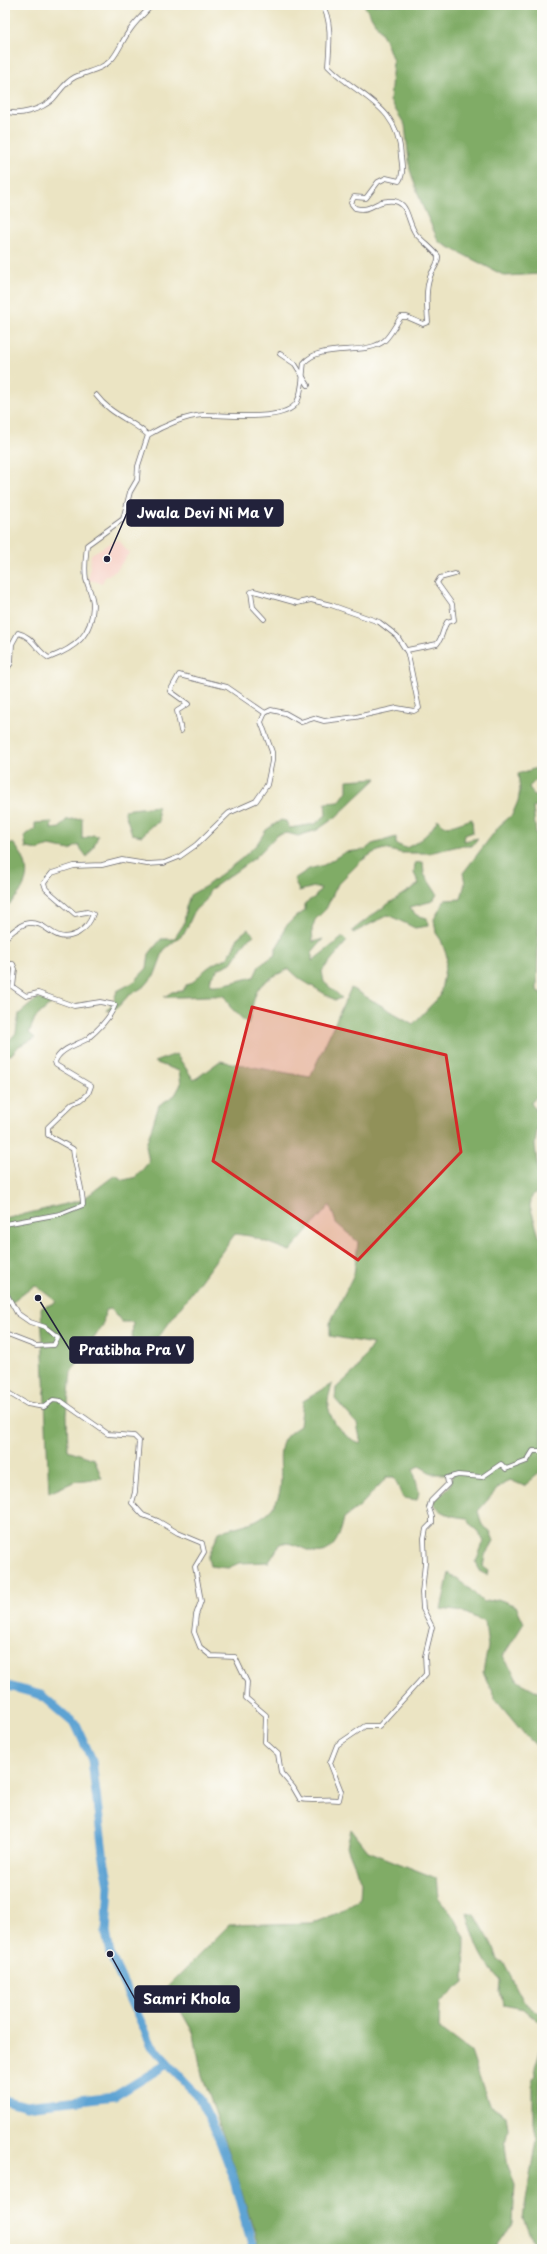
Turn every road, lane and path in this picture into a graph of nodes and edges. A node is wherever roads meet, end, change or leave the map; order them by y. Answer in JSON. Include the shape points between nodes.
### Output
{"nodes":[{"id":1,"x":152,"y":5,"type":"edge"},
{"id":2,"x":322,"y":5,"type":"edge"},
{"id":3,"x":5,"y":111,"type":"edge"},
{"id":4,"x":280,"y":354,"type":"dead end"},
{"id":5,"x":302,"y":375,"type":"junction"},
{"id":6,"x":308,"y":385,"type":"dead end"},
{"id":7,"x":96,"y":395,"type":"dead end"},
{"id":8,"x":148,"y":435,"type":"junction"},
{"id":9,"x":455,"y":574,"type":"dead end"},
{"id":10,"x":264,"y":619,"type":"dead end"},
{"id":11,"x":407,"y":652,"type":"junction"},
{"id":12,"x":5,"y":671,"type":"edge"},
{"id":13,"x":265,"y":713,"type":"junction"},
{"id":14,"x":181,"y":731,"type":"dead end"},
{"id":15,"x":5,"y":938,"type":"edge"},
{"id":16,"x":5,"y":964,"type":"edge"},
{"id":17,"x":5,"y":1224,"type":"edge"},
{"id":18,"x":5,"y":1291,"type":"edge"},
{"id":19,"x":5,"y":1334,"type":"edge"},
{"id":20,"x":5,"y":1391,"type":"edge"},
{"id":21,"x":542,"y":1451,"type":"edge"}],
"edges":[{"from":1,"to":3,"type":"street","via":[[130,30],[112,59],[101,67],[74,77],[53,99],[39,108],[24,112]]},
{"from":2,"to":5,"type":"street","via":[[327,11],[328,66],[368,96],[390,117],[401,145],[402,172],[399,181],[386,178],[378,182],[366,198],[354,197],[351,203],[355,208],[365,210],[386,201],[397,201],[402,204],[409,214],[416,234],[434,250],[438,261],[428,283],[428,322],[423,324],[401,317],[385,340],[365,347],[338,350],[309,358],[304,363]]},
{"from":4,"to":5,"type":"street","via":[[295,364]]},
{"from":5,"to":6,"type":"street"},
{"from":5,"to":8,"type":"street","via":[[297,403],[288,410],[261,416],[202,415]]},
{"from":7,"to":8,"type":"street","via":[[112,412]]},
{"from":8,"to":12,"type":"street","via":[[138,466],[138,480],[130,492],[123,519],[87,545],[85,565],[93,605],[82,641],[49,658],[42,655],[25,634],[18,633],[12,644],[11,663]]},
{"from":9,"to":11,"type":"street","via":[[440,578],[437,583],[452,604],[454,620],[447,622],[443,628],[443,636],[437,644],[427,648],[408,648]]},
{"from":10,"to":11,"type":"street","via":[[252,607],[251,592],[297,603],[311,600],[380,622],[397,636]]},
{"from":11,"to":13,"type":"street","via":[[419,708],[414,711],[397,708],[356,717],[324,721],[314,718],[301,722],[285,713],[271,710]]},
{"from":13,"to":14,"type":"street","via":[[227,688],[179,675],[170,692],[188,704],[177,711]]},
{"from":13,"to":15,"type":"street","via":[[261,722],[272,752],[272,761],[267,785],[256,801],[229,813],[196,845],[179,857],[164,863],[147,864],[122,860],[102,865],[74,866],[52,873],[44,883],[46,889],[75,914],[92,914],[91,921],[82,931],[69,938],[59,937],[37,924],[28,923]]},
{"from":16,"to":17,"type":"street","via":[[13,964],[13,987],[26,996],[38,993],[74,1006],[100,1002],[115,1005],[111,1015],[86,1040],[78,1042],[58,1055],[54,1062],[91,1086],[88,1094],[73,1103],[48,1127],[48,1135],[73,1149],[75,1170],[83,1193],[83,1205],[60,1214]]},
{"from":18,"to":19,"type":"street","via":[[17,1313],[30,1322],[45,1327],[58,1337],[54,1345],[36,1346]]},
{"from":20,"to":21,"type":"street","via":[[27,1404],[44,1407],[53,1400],[61,1401],[108,1434],[134,1436],[139,1441],[132,1503],[143,1515],[202,1543],[204,1552],[195,1567],[201,1601],[194,1632],[200,1647],[211,1656],[235,1657],[247,1682],[246,1698],[266,1715],[265,1742],[278,1754],[280,1773],[300,1799],[310,1802],[338,1800],[341,1791],[330,1763],[336,1745],[365,1726],[379,1726],[426,1674],[425,1656],[432,1627],[423,1609],[422,1593],[424,1539],[426,1529],[432,1523],[429,1508],[431,1501],[448,1484],[447,1478],[458,1475],[482,1477],[501,1464],[506,1469],[527,1460],[533,1451]]}]}
